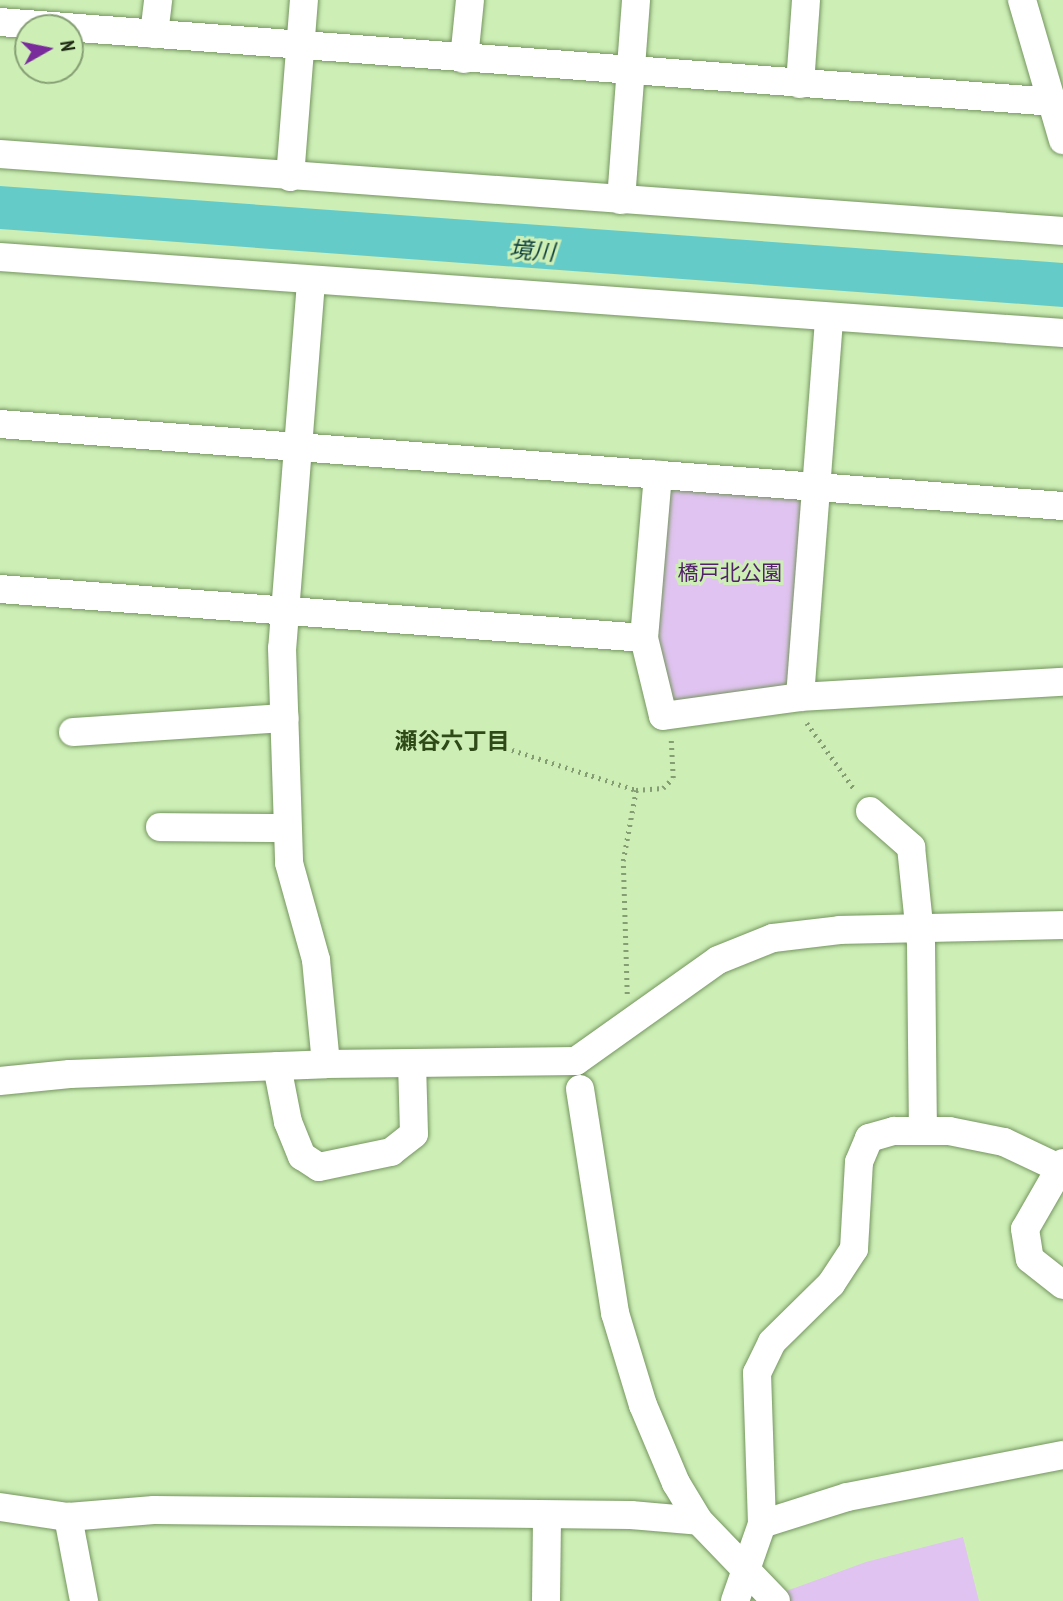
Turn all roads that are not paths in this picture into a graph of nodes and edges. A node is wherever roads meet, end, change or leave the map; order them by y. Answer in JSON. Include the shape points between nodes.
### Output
{"nodes":[{"id":1,"x":158,"y":0,"type":"edge"},
{"id":2,"x":304,"y":0,"type":"edge"},
{"id":3,"x":470,"y":0,"type":"edge"},
{"id":4,"x":636,"y":0,"type":"edge"},
{"id":5,"x":806,"y":0,"type":"edge"},
{"id":6,"x":1022,"y":0,"type":"edge"},
{"id":7,"x":2,"y":15,"type":"edge"},
{"id":8,"x":154,"y":34,"type":"junction"},
{"id":9,"x":300,"y":46,"type":"junction"},
{"id":10,"x":464,"y":59,"type":"junction"},
{"id":11,"x":631,"y":71,"type":"junction"},
{"id":12,"x":800,"y":85,"type":"junction"},
{"id":13,"x":1053,"y":102,"type":"junction"},
{"id":14,"x":1063,"y":140,"type":"edge"},
{"id":15,"x":0,"y":154,"type":"edge"},
{"id":16,"x":290,"y":177,"type":"junction"},
{"id":17,"x":621,"y":200,"type":"junction"},
{"id":18,"x":1063,"y":231,"type":"edge"},
{"id":19,"x":0,"y":257,"type":"edge"},
{"id":20,"x":311,"y":282,"type":"junction"},
{"id":21,"x":829,"y":319,"type":"junction"},
{"id":22,"x":1063,"y":333,"type":"edge"},
{"id":23,"x":0,"y":424,"type":"edge"},
{"id":24,"x":297,"y":447,"type":"junction"},
{"id":25,"x":658,"y":475,"type":"junction"},
{"id":26,"x":816,"y":487,"type":"junction"},
{"id":27,"x":1063,"y":506,"type":"edge"},
{"id":28,"x":0,"y":589,"type":"edge"},
{"id":29,"x":284,"y":611,"type":"junction"},
{"id":30,"x":644,"y":638,"type":"junction"},
{"id":31,"x":1063,"y":682,"type":"edge"},
{"id":32,"x":795,"y":698,"type":"junction"},
{"id":33,"x":285,"y":718,"type":"junction"},
{"id":34,"x":73,"y":732,"type":"dead end"},
{"id":35,"x":870,"y":811,"type":"road end"},
{"id":36,"x":160,"y":827,"type":"dead end"},
{"id":37,"x":287,"y":828,"type":"junction"},
{"id":38,"x":1063,"y":925,"type":"edge"},
{"id":39,"x":920,"y":929,"type":"junction"},
{"id":40,"x":593,"y":1053,"type":"junction"},
{"id":41,"x":555,"y":1061,"type":"junction"},
{"id":42,"x":326,"y":1064,"type":"junction"},
{"id":43,"x":412,"y":1064,"type":"junction"},
{"id":44,"x":277,"y":1066,"type":"junction"},
{"id":45,"x":0,"y":1082,"type":"edge"},
{"id":46,"x":580,"y":1089,"type":"junction"},
{"id":47,"x":923,"y":1130,"type":"junction"},
{"id":48,"x":1061,"y":1165,"type":"edge"},
{"id":49,"x":1063,"y":1284,"type":"edge"},
{"id":50,"x":1063,"y":1455,"type":"edge"},
{"id":51,"x":0,"y":1507,"type":"edge"},
{"id":52,"x":547,"y":1516,"type":"junction"},
{"id":53,"x":68,"y":1517,"type":"junction"},
{"id":54,"x":699,"y":1521,"type":"junction"},
{"id":55,"x":762,"y":1524,"type":"junction"},
{"id":56,"x":745,"y":1569,"type":"junction"},
{"id":57,"x":84,"y":1601,"type":"edge"},
{"id":58,"x":546,"y":1601,"type":"edge"},
{"id":59,"x":735,"y":1601,"type":"edge"},
{"id":60,"x":776,"y":1601,"type":"edge"}],
"edges":[{"from":1,"to":8,"type":"street"},
{"from":2,"to":9,"type":"street"},
{"from":3,"to":10,"type":"street"},
{"from":4,"to":11,"type":"street"},
{"from":5,"to":12,"type":"street"},
{"from":6,"to":13,"type":"street"},
{"from":7,"to":8,"type":"street"},
{"from":8,"to":9,"type":"street"},
{"from":9,"to":10,"type":"street"},
{"from":9,"to":16,"type":"street"},
{"from":10,"to":11,"type":"street"},
{"from":11,"to":12,"type":"street"},
{"from":11,"to":17,"type":"street"},
{"from":12,"to":13,"type":"street"},
{"from":13,"to":14,"type":"street"},
{"from":15,"to":16,"type":"street"},
{"from":16,"to":17,"type":"street"},
{"from":17,"to":18,"type":"street"},
{"from":19,"to":20,"type":"street"},
{"from":20,"to":21,"type":"street"},
{"from":20,"to":24,"type":"street"},
{"from":21,"to":22,"type":"street"},
{"from":21,"to":26,"type":"street"},
{"from":23,"to":24,"type":"street"},
{"from":24,"to":25,"type":"street"},
{"from":24,"to":29,"type":"street"},
{"from":25,"to":26,"type":"street"},
{"from":25,"to":30,"type":"street"},
{"from":26,"to":27,"type":"street"},
{"from":26,"to":32,"type":"street"},
{"from":28,"to":29,"type":"street"},
{"from":29,"to":30,"type":"street"},
{"from":29,"to":33,"type":"street"},
{"from":30,"to":32,"type":"street","via":[[663,716]]},
{"from":31,"to":32,"type":"street"},
{"from":33,"to":34,"type":"street"},
{"from":33,"to":37,"type":"street"},
{"from":35,"to":39,"type":"street","via":[[911,847]]},
{"from":36,"to":37,"type":"street"},
{"from":37,"to":42,"type":"street","via":[[289,863],[316,960]]},
{"from":38,"to":39,"type":"street"},
{"from":39,"to":40,"type":"street","via":[[806,932],[745,946],[719,960]]},
{"from":39,"to":47,"type":"street"},
{"from":40,"to":41,"type":"street","via":[[576,1061]]},
{"from":40,"to":46,"type":"street"},
{"from":41,"to":43,"type":"street"},
{"from":41,"to":46,"type":"street"},
{"from":42,"to":43,"type":"street"},
{"from":42,"to":44,"type":"street"},
{"from":43,"to":44,"type":"street","via":[[414,1134],[391,1152],[319,1167],[302,1156],[288,1122]]},
{"from":44,"to":45,"type":"street"},
{"from":46,"to":54,"type":"street","via":[[595,1202],[624,1347],[676,1483]]},
{"from":47,"to":48,"type":"street","via":[[1004,1142]]},
{"from":47,"to":55,"type":"street","via":[[869,1138],[859,1162],[854,1249],[831,1284],[772,1342],[757,1373]]},
{"from":48,"to":49,"type":"street","via":[[1025,1228],[1030,1259]]},
{"from":50,"to":55,"type":"street","via":[[847,1497]]},
{"from":51,"to":53,"type":"street"},
{"from":52,"to":53,"type":"street","via":[[154,1510]]},
{"from":52,"to":54,"type":"street","via":[[631,1515]]},
{"from":52,"to":58,"type":"street"},
{"from":53,"to":57,"type":"street"},
{"from":54,"to":56,"type":"street"},
{"from":55,"to":56,"type":"street"},
{"from":56,"to":59,"type":"street"},
{"from":56,"to":60,"type":"street"}]}
